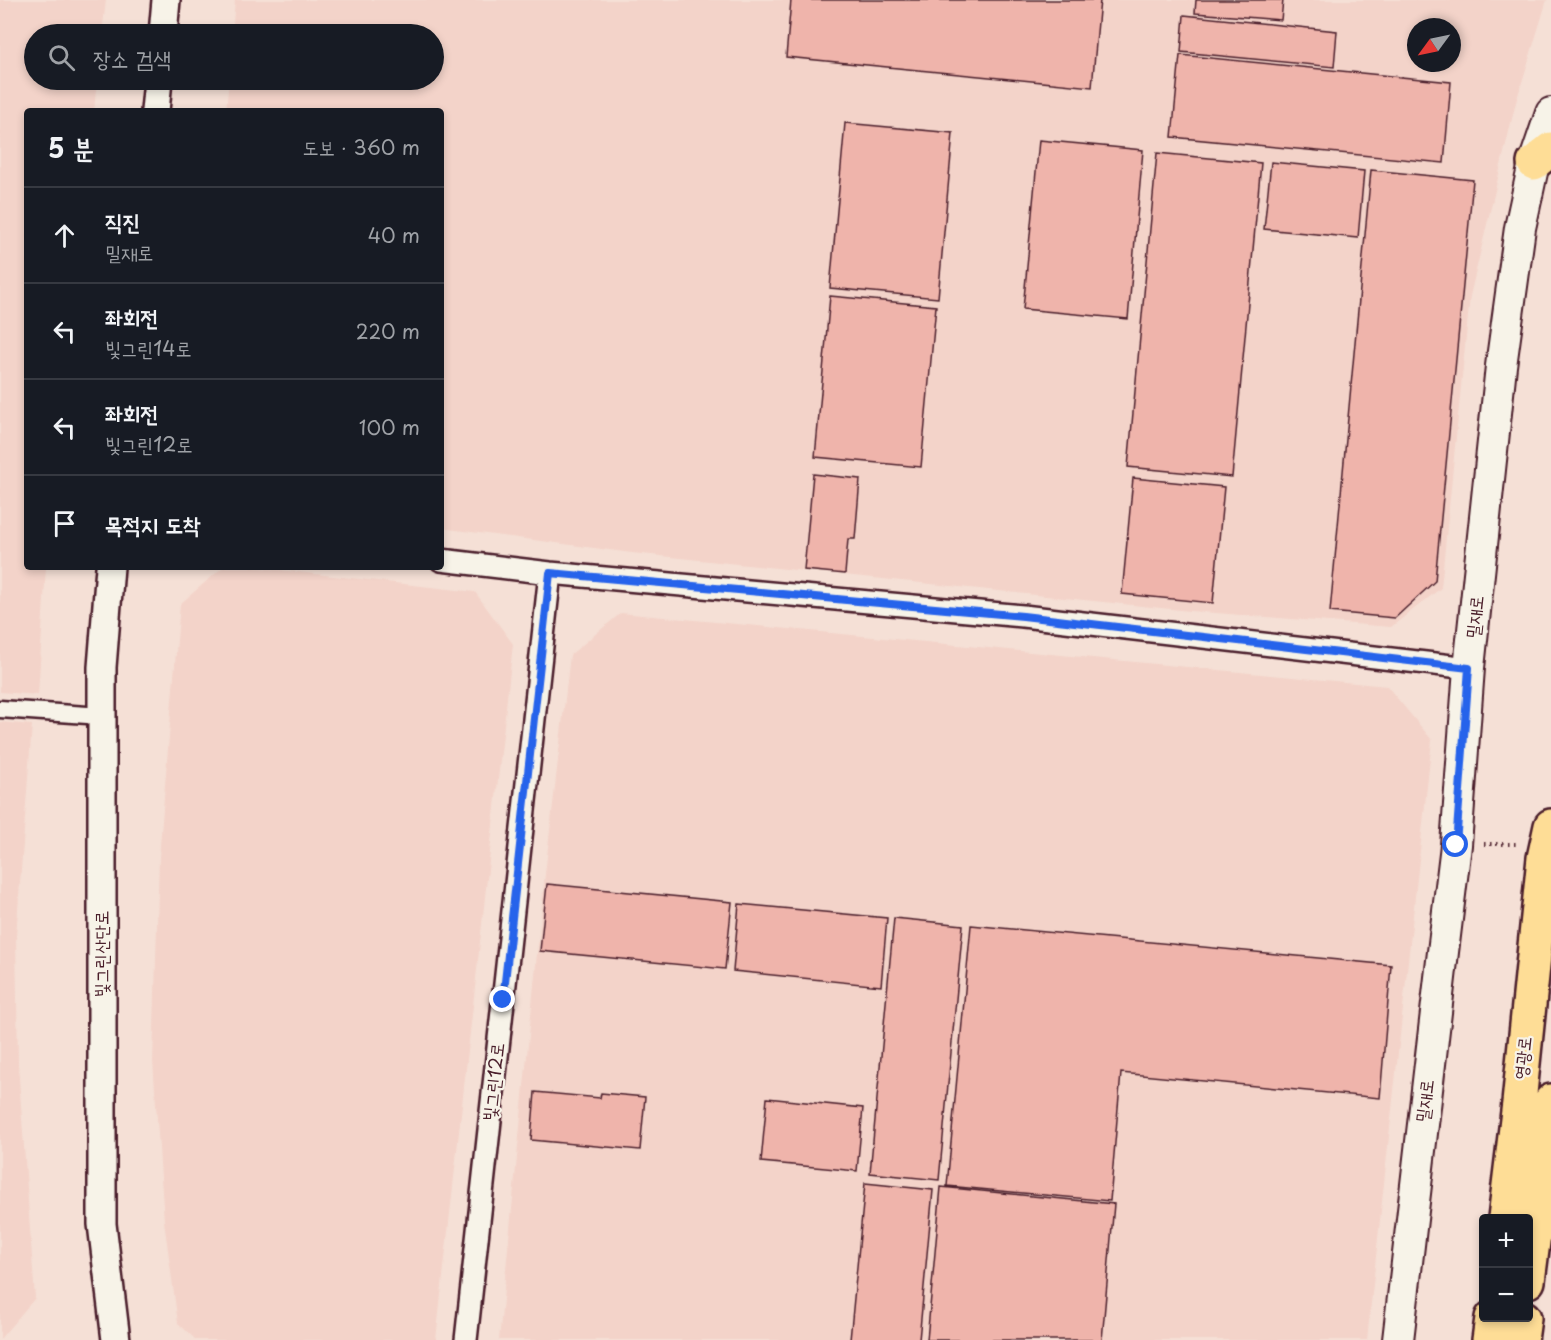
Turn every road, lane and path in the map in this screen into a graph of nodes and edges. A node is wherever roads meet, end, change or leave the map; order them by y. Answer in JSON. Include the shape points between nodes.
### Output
{"nodes":[{"id":1,"x":166,"y":0,"type":"edge"},
{"id":2,"x":164,"y":24,"type":"edge"},
{"id":3,"x":157,"y":90,"type":"edge"},
{"id":4,"x":155,"y":108,"type":"edge"},
{"id":5,"x":1551,"y":113,"type":"edge"},
{"id":6,"x":1543,"y":156,"type":"edge"},
{"id":7,"x":444,"y":560,"type":"edge"},
{"id":8,"x":110,"y":570,"type":"edge"},
{"id":9,"x":550,"y":573,"type":"junction"},
{"id":10,"x":1469,"y":668,"type":"junction"},
{"id":11,"x":0,"y":709,"type":"edge"},
{"id":12,"x":102,"y":716,"type":"junction"},
{"id":13,"x":1551,"y":826,"type":"edge"},
{"id":14,"x":1551,"y":1101,"type":"edge"},
{"id":15,"x":1505,"y":1214,"type":"edge"},
{"id":16,"x":1530,"y":1268,"type":"edge"},
{"id":17,"x":1492,"y":1322,"type":"edge"},
{"id":18,"x":1523,"y":1322,"type":"edge"},
{"id":19,"x":116,"y":1340,"type":"edge"},
{"id":20,"x":466,"y":1340,"type":"edge"},
{"id":21,"x":1398,"y":1340,"type":"edge"},
{"id":22,"x":1490,"y":1340,"type":"edge"},
{"id":23,"x":1521,"y":1340,"type":"edge"}],
"edges":[{"from":1,"to":2,"type":"street"},
{"from":3,"to":4,"type":"street"},
{"from":5,"to":6,"type":"main road","name":"밀재로"},
{"from":6,"to":10,"type":"main road","name":"밀재로","via":[[1520,228]]},
{"from":7,"to":9,"type":"street"},
{"from":8,"to":12,"type":"street","name":"빛그린산단로"},
{"from":9,"to":10,"type":"street","via":[[1023,616]]},
{"from":9,"to":20,"type":"street","name":"빛그린12로"},
{"from":10,"to":21,"type":"main road","name":"밀재로","via":[[1456,845]]},
{"from":11,"to":12,"type":"street"},
{"from":12,"to":19,"type":"street","name":"빛그린산단로","via":[[102,1224]]},
{"from":13,"to":15,"type":"main road","name":"영광로","via":[[1544,858]]},
{"from":14,"to":16,"type":"main road"},
{"from":17,"to":22,"type":"main road"},
{"from":18,"to":23,"type":"main road"}]}
